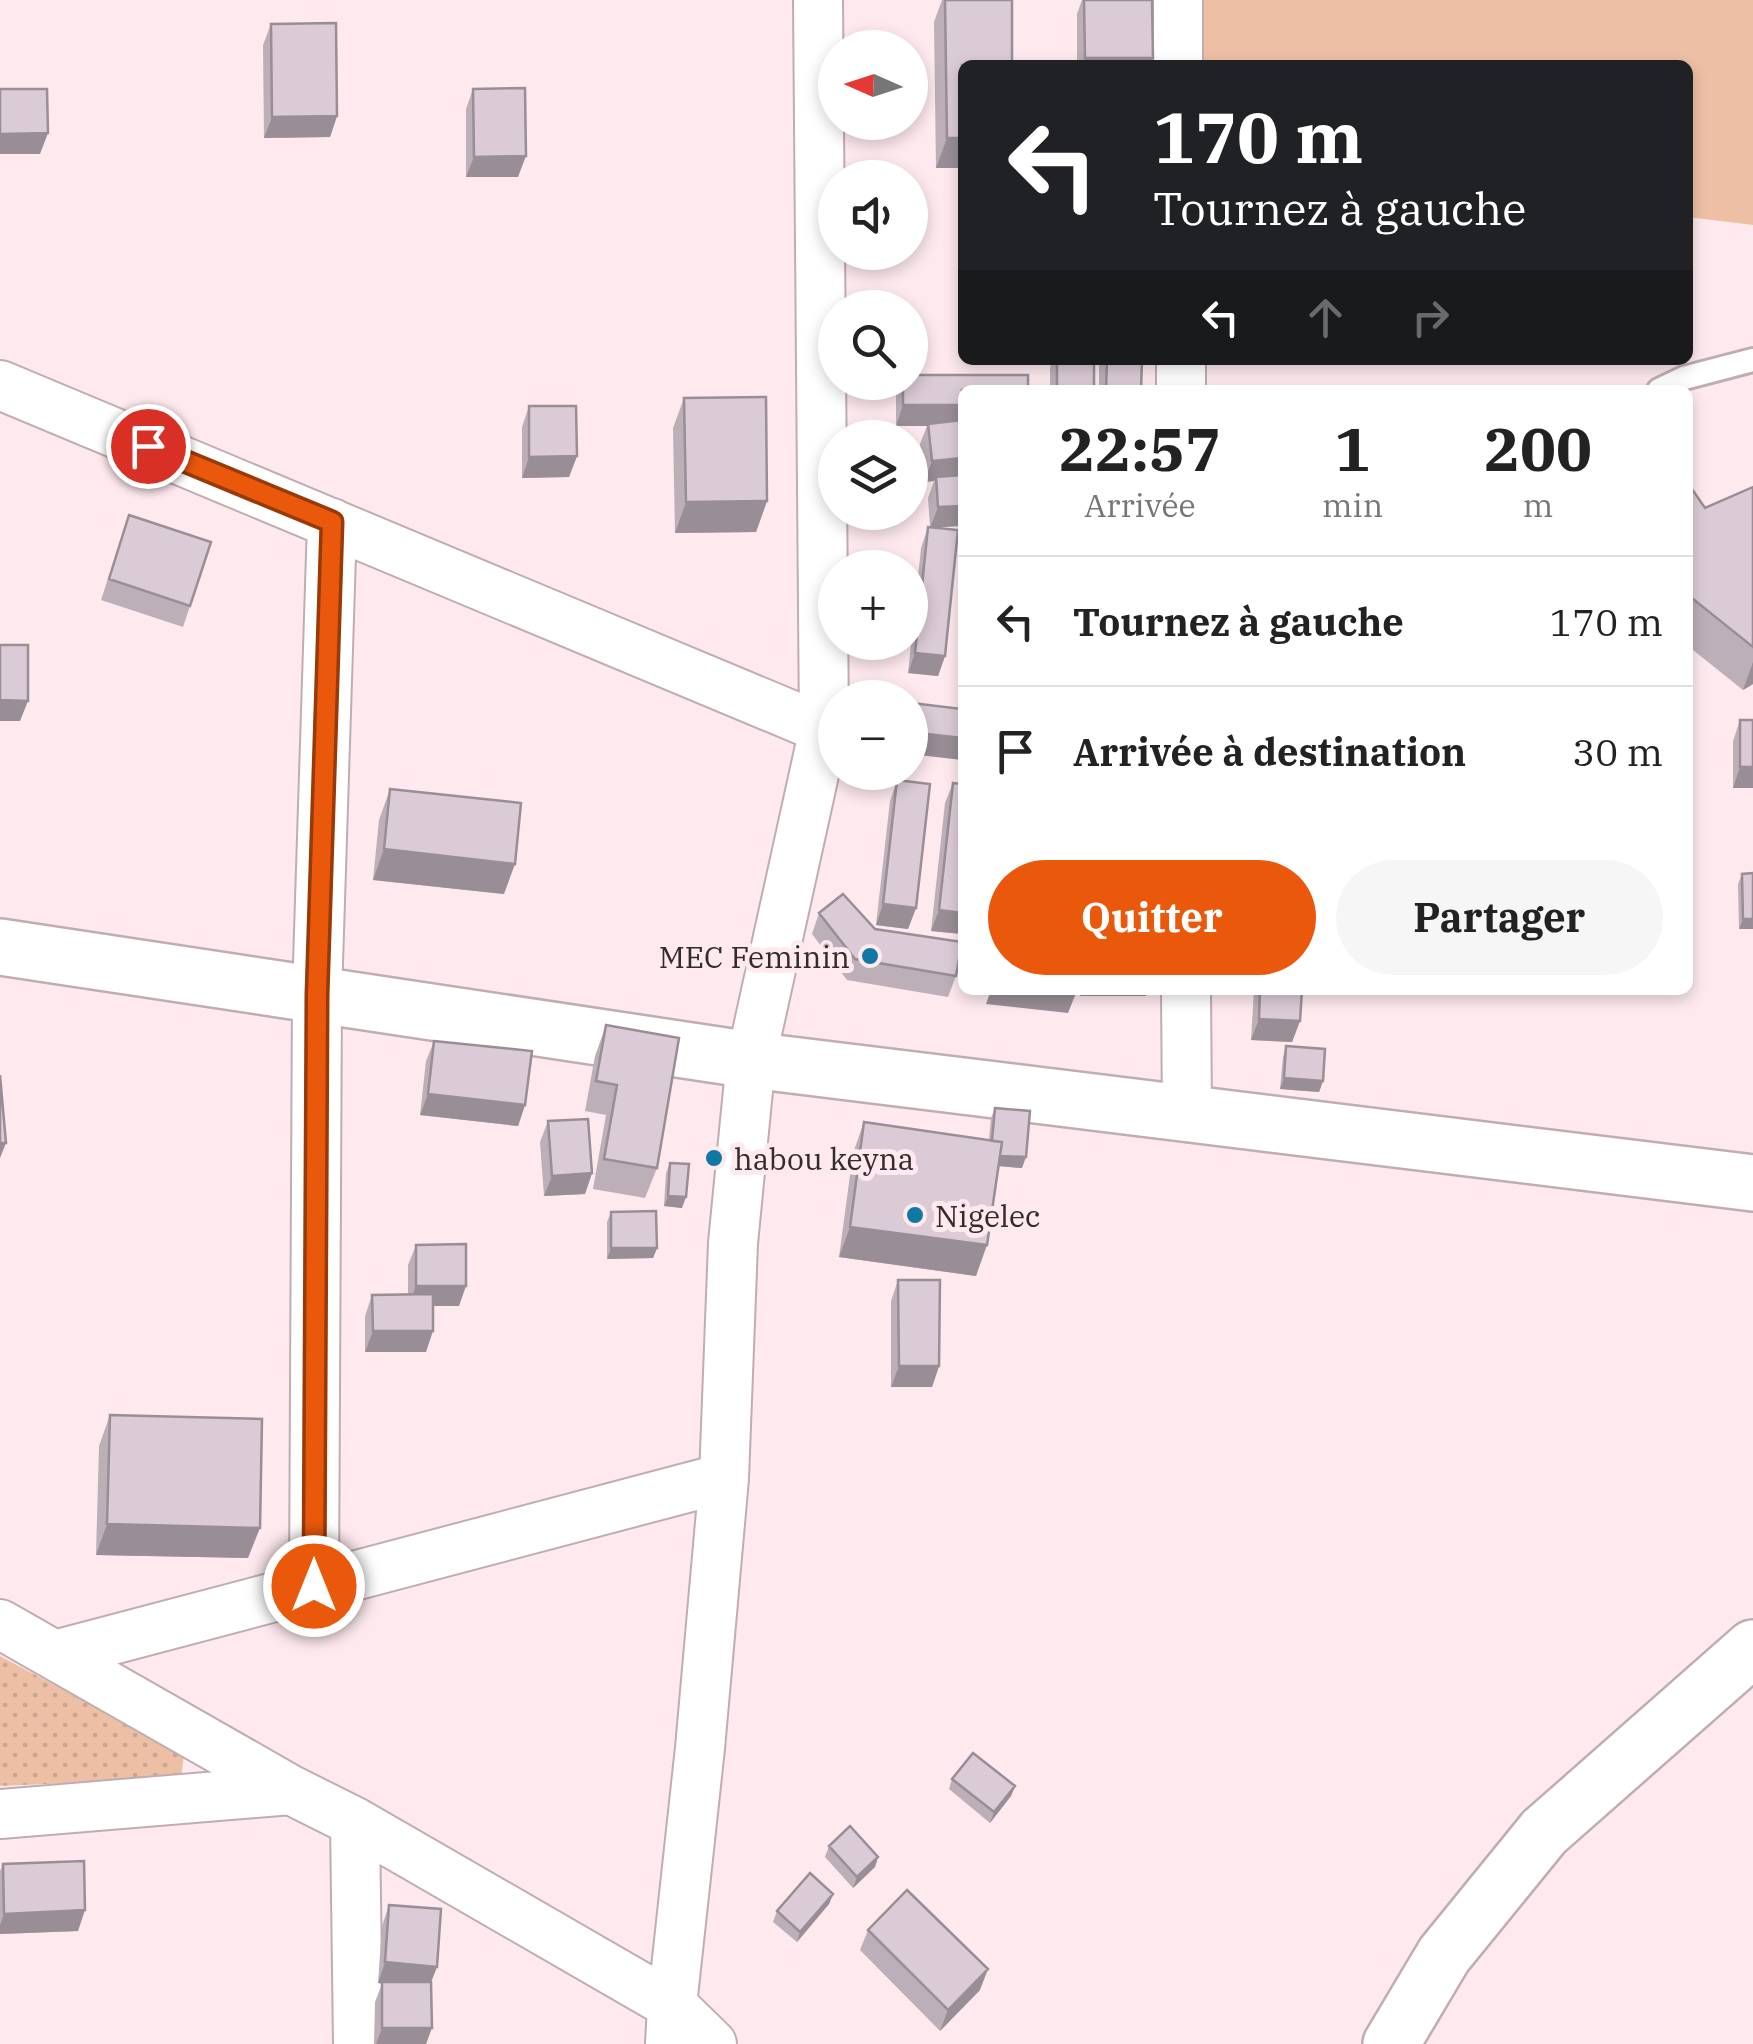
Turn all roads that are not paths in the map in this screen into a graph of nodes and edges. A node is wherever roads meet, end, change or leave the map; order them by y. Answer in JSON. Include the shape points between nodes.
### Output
{"nodes":[{"id":1,"x":818,"y":0,"type":"edge"},
{"id":2,"x":1178,"y":0,"type":"edge"},
{"id":3,"x":1178,"y":60,"type":"edge"},
{"id":4,"x":1753,"y":360,"type":"edge"},
{"id":5,"x":0,"y":385,"type":"edge"},
{"id":6,"x":1669,"y":385,"type":"edge"},
{"id":7,"x":332,"y":522,"type":"junction"},
{"id":8,"x":824,"y":680,"type":"edge"},
{"id":9,"x":818,"y":725,"type":"edge"},
{"id":10,"x":818,"y":755,"type":"edge"},
{"id":11,"x":0,"y":946,"type":"edge"},
{"id":12,"x":317,"y":995,"type":"junction"},
{"id":13,"x":1186,"y":995,"type":"edge"},
{"id":14,"x":750,"y":1060,"type":"junction"},
{"id":15,"x":1188,"y":1113,"type":"junction"},
{"id":16,"x":1753,"y":1182,"type":"edge"},
{"id":17,"x":724,"y":1478,"type":"junction"},
{"id":18,"x":314,"y":1586,"type":"junction"},
{"id":19,"x":0,"y":1624,"type":"edge"},
{"id":20,"x":1753,"y":1648,"type":"edge"},
{"id":21,"x":54,"y":1654,"type":"junction"},
{"id":22,"x":291,"y":1790,"type":"junction"},
{"id":23,"x":0,"y":1814,"type":"edge"},
{"id":24,"x":355,"y":1822,"type":"junction"},
{"id":25,"x":671,"y":2024,"type":"edge"},
{"id":26,"x":358,"y":2044,"type":"edge"},
{"id":27,"x":712,"y":2044,"type":"edge"},
{"id":28,"x":1391,"y":2044,"type":"edge"}],
"edges":[{"from":1,"to":8,"type":"street"},
{"from":2,"to":3,"type":"street"},
{"from":4,"to":6,"type":"lane"},
{"from":5,"to":7,"type":"street"},
{"from":7,"to":9,"type":"street"},
{"from":7,"to":12,"type":"street"},
{"from":10,"to":14,"type":"street"},
{"from":11,"to":12,"type":"main road"},
{"from":12,"to":14,"type":"main road"},
{"from":12,"to":18,"type":"street"},
{"from":13,"to":15,"type":"street"},
{"from":14,"to":15,"type":"main road"},
{"from":14,"to":17,"type":"street","via":[[733,1242]]},
{"from":15,"to":16,"type":"main road"},
{"from":17,"to":18,"type":"street"},
{"from":17,"to":25,"type":"street"},
{"from":18,"to":21,"type":"street"},
{"from":19,"to":21,"type":"street"},
{"from":20,"to":28,"type":"main road","via":[[1544,1832],[1444,1955]]},
{"from":21,"to":22,"type":"street"},
{"from":22,"to":23,"type":"street"},
{"from":22,"to":24,"type":"street"},
{"from":24,"to":25,"type":"street"},
{"from":24,"to":26,"type":"street"},
{"from":25,"to":27,"type":"street"}]}
